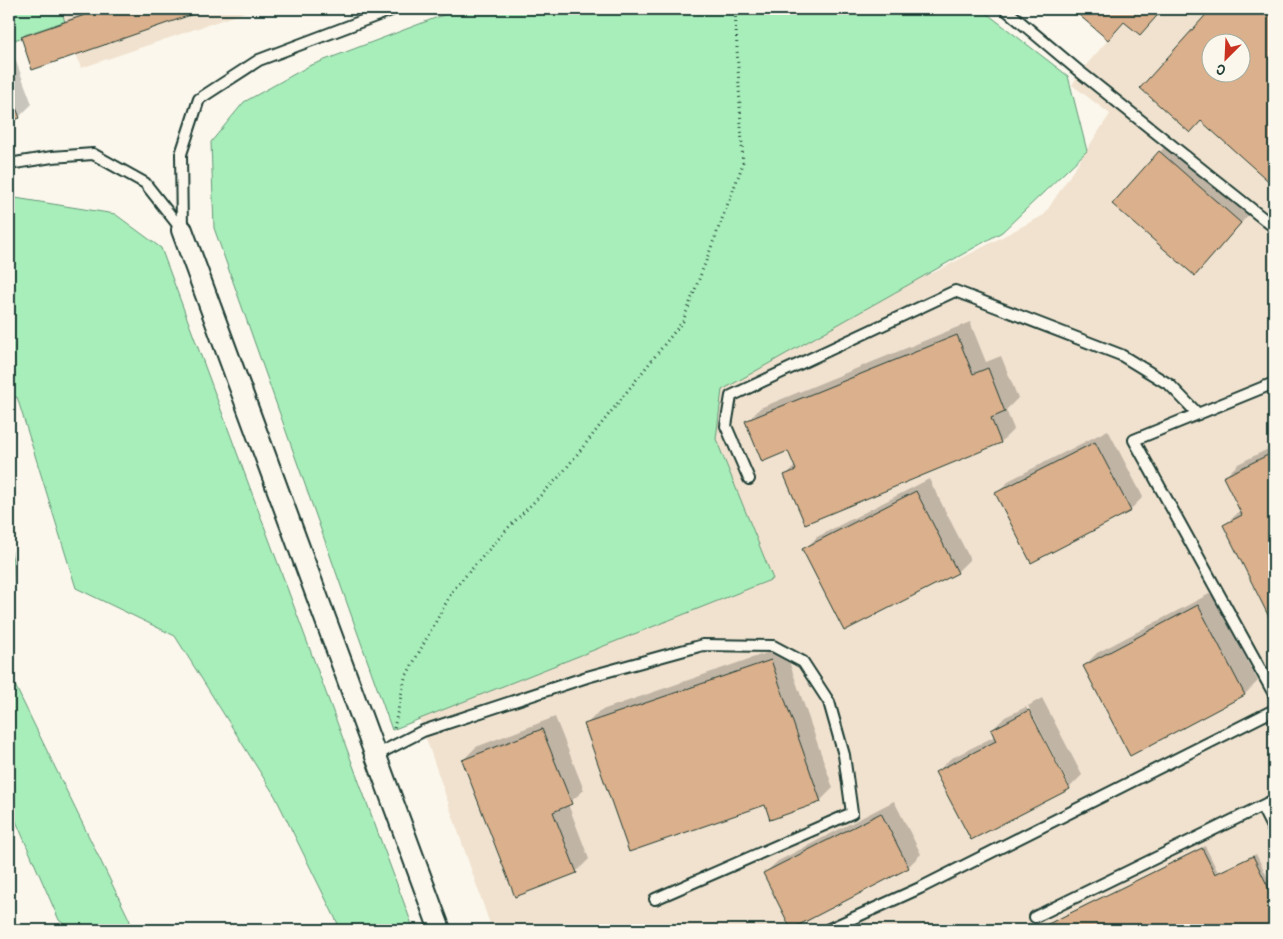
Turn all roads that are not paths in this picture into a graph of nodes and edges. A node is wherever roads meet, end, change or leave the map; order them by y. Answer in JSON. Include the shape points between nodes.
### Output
{"nodes":[{"id":1,"x":394,"y":9,"type":"edge"},
{"id":2,"x":1005,"y":9,"type":"edge"},
{"id":3,"x":9,"y":164,"type":"edge"},
{"id":4,"x":1274,"y":227,"type":"edge"},
{"id":5,"x":182,"y":230,"type":"junction"},
{"id":6,"x":1274,"y":382,"type":"edge"},
{"id":7,"x":1198,"y":414,"type":"junction"},
{"id":8,"x":749,"y":479,"type":"dead end"},
{"id":9,"x":1274,"y":694,"type":"edge"},
{"id":10,"x":1274,"y":710,"type":"edge"},
{"id":11,"x":383,"y":751,"type":"junction"},
{"id":12,"x":1274,"y":800,"type":"edge"},
{"id":13,"x":1262,"y":807,"type":"junction"},
{"id":14,"x":1274,"y":831,"type":"edge"},
{"id":15,"x":655,"y":899,"type":"dead end"},
{"id":16,"x":1035,"y":918,"type":"dead end"},
{"id":17,"x":440,"y":930,"type":"edge"},
{"id":18,"x":827,"y":930,"type":"edge"}],
"edges":[{"from":1,"to":5,"type":"lane","via":[[259,60],[199,99],[181,154]]},
{"from":2,"to":4,"type":"lane"},
{"from":3,"to":5,"type":"lane","via":[[52,156],[93,154],[145,183]]},
{"from":5,"to":11,"type":"street"},
{"from":6,"to":7,"type":"lane"},
{"from":7,"to":8,"type":"lane","via":[[1170,385],[1121,355],[954,291],[731,396],[726,426]]},
{"from":7,"to":9,"type":"lane","via":[[1134,440]]},
{"from":10,"to":18,"type":"lane","via":[[920,888]]},
{"from":11,"to":15,"type":"lane","via":[[423,731],[703,645],[772,646],[803,662],[829,702],[844,755],[852,813]]},
{"from":11,"to":17,"type":"street"},
{"from":12,"to":13,"type":"lane"},
{"from":13,"to":14,"type":"lane"},
{"from":13,"to":16,"type":"lane"}]}
